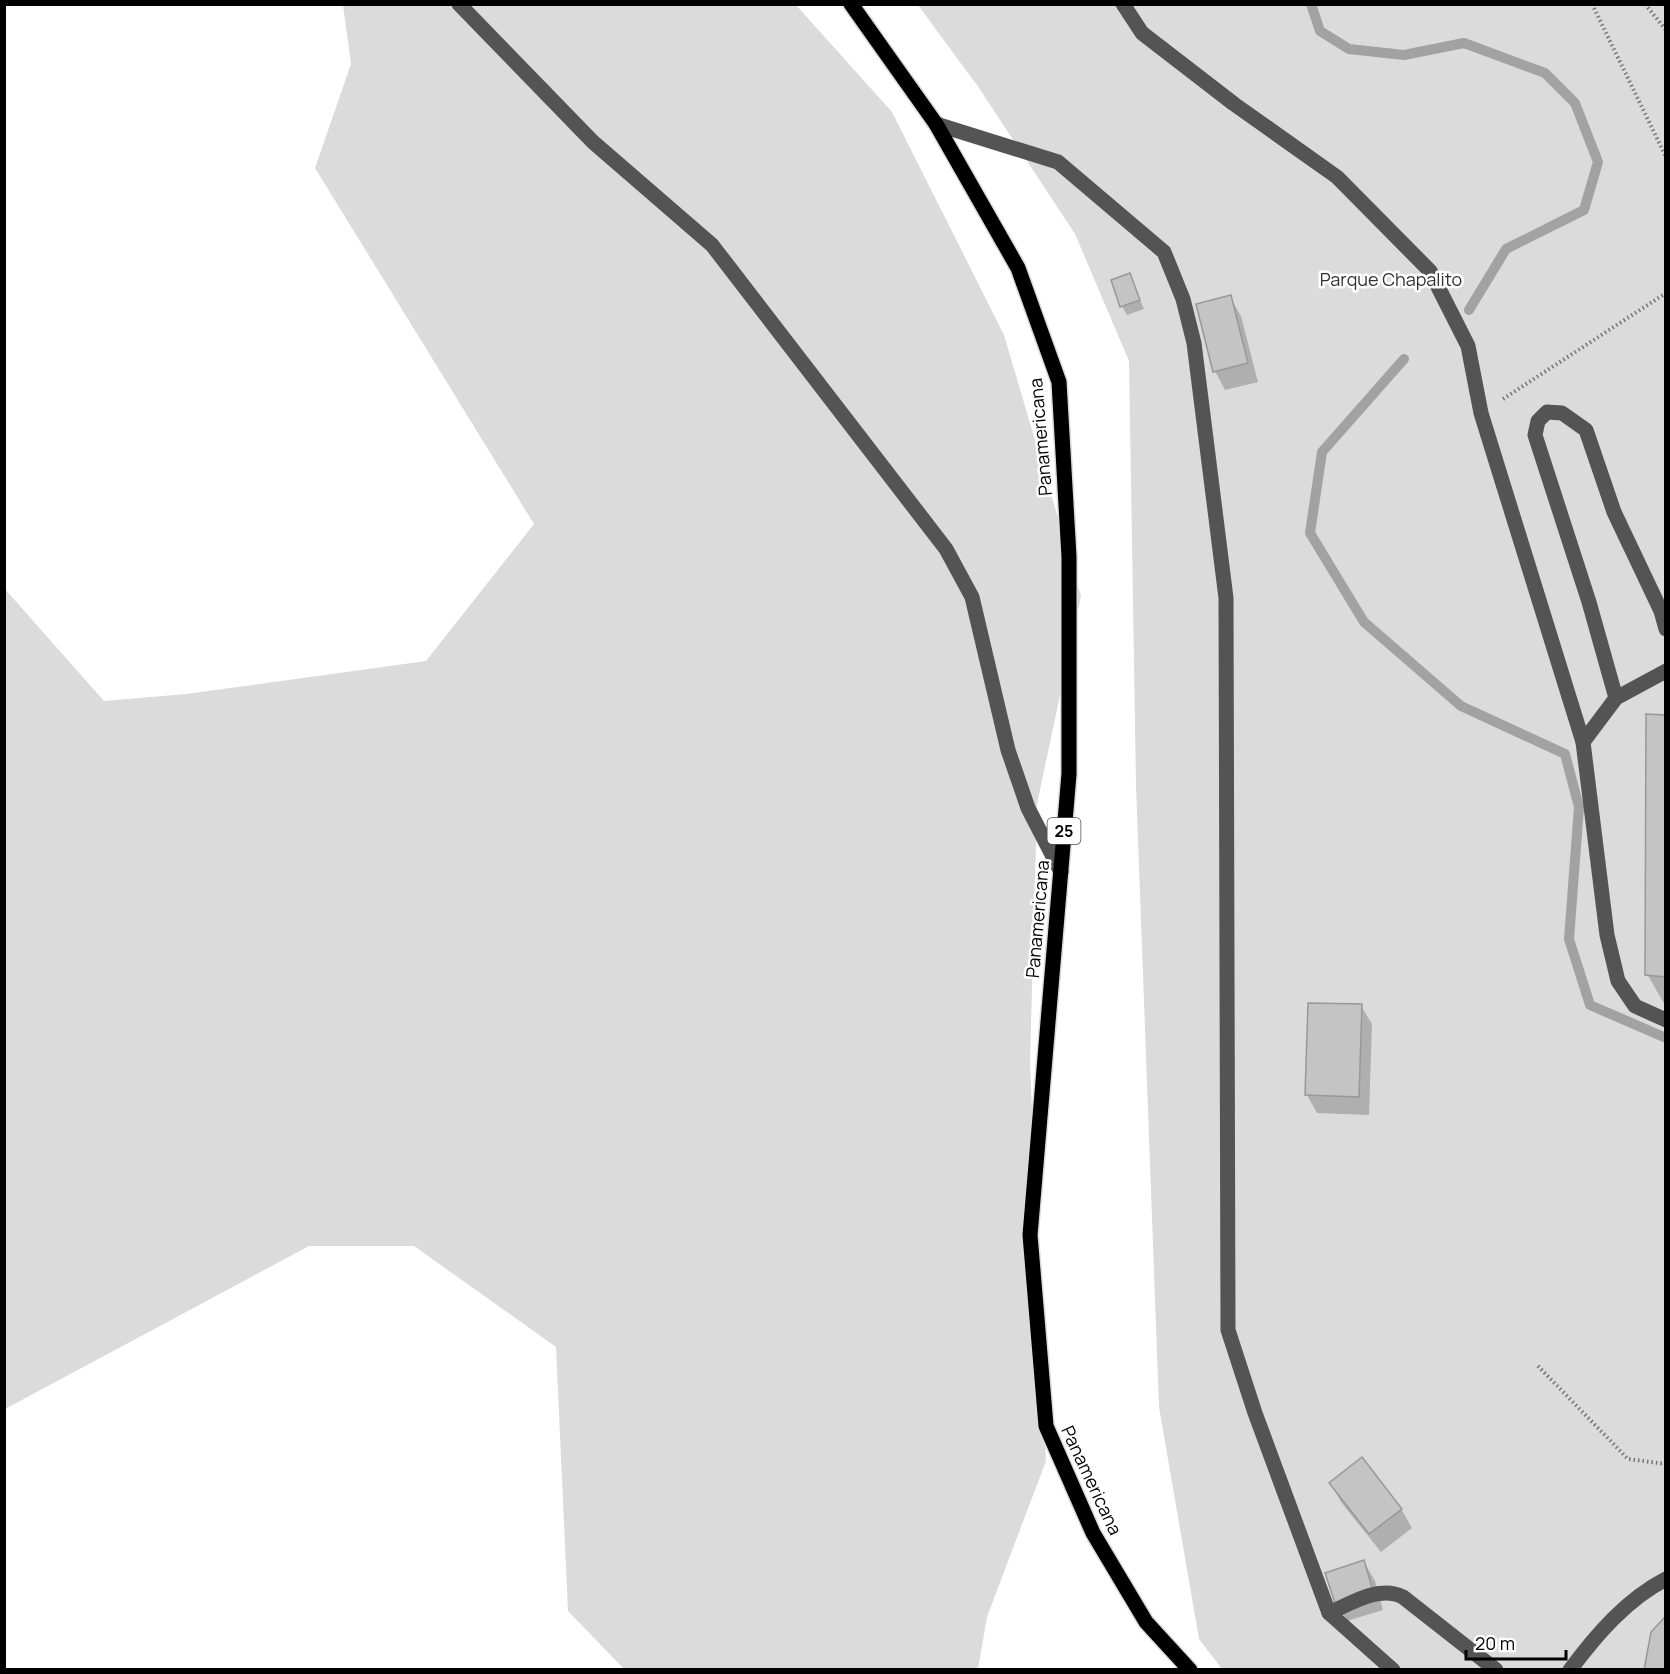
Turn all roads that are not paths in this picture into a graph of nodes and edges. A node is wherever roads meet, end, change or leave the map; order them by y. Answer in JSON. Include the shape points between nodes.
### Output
{"nodes":[{"id":1,"x":459,"y":4,"type":"edge"},
{"id":2,"x":851,"y":4,"type":"edge"},
{"id":3,"x":1123,"y":4,"type":"edge"},
{"id":4,"x":936,"y":124,"type":"junction"},
{"id":5,"x":1665,"y":629,"type":"edge"},
{"id":6,"x":1665,"y":671,"type":"edge"},
{"id":7,"x":1616,"y":698,"type":"junction"},
{"id":8,"x":1583,"y":742,"type":"junction"},
{"id":9,"x":1061,"y":872,"type":"junction"},
{"id":10,"x":1665,"y":1020,"type":"edge"},
{"id":11,"x":1665,"y":1579,"type":"edge"},
{"id":12,"x":1329,"y":1613,"type":"junction"},
{"id":13,"x":1190,"y":1670,"type":"edge"},
{"id":14,"x":1393,"y":1670,"type":"edge"},
{"id":15,"x":1496,"y":1670,"type":"edge"},
{"id":16,"x":1570,"y":1670,"type":"edge"}],
"edges":[{"from":1,"to":9,"type":"street","via":[[593,142],[712,245],[946,549],[972,597],[1008,750],[1028,808]]},
{"from":2,"to":4,"type":"main road","name":"Panamericana","number":"25"},
{"from":3,"to":8,"type":"street","via":[[1142,33],[1337,177],[1430,271],[1468,345],[1480,413]]},
{"from":4,"to":9,"type":"main road","name":"Panamericana","number":"25","via":[[1018,268],[1059,382],[1069,557],[1069,774]]},
{"from":4,"to":12,"type":"street","via":[[1058,162],[1164,252],[1183,299],[1194,343],[1226,598],[1228,1330]]},
{"from":5,"to":7,"type":"street","via":[[1661,611],[1614,512],[1586,430],[1562,413],[1547,412],[1538,421],[1535,435]]},
{"from":6,"to":7,"type":"street"},
{"from":7,"to":8,"type":"street"},
{"from":8,"to":10,"type":"street","via":[[1607,935],[1618,981],[1635,1006]]},
{"from":9,"to":13,"type":"main road","name":"Panamericana","number":"25","via":[[1030,1235],[1046,1426],[1093,1533],[1146,1622]]},
{"from":11,"to":16,"type":"street","via":[[1643,1590],[1589,1644]]},
{"from":12,"to":14,"type":"street"},
{"from":12,"to":15,"type":"street","via":[[1377,1593],[1394,1592]]}]}
